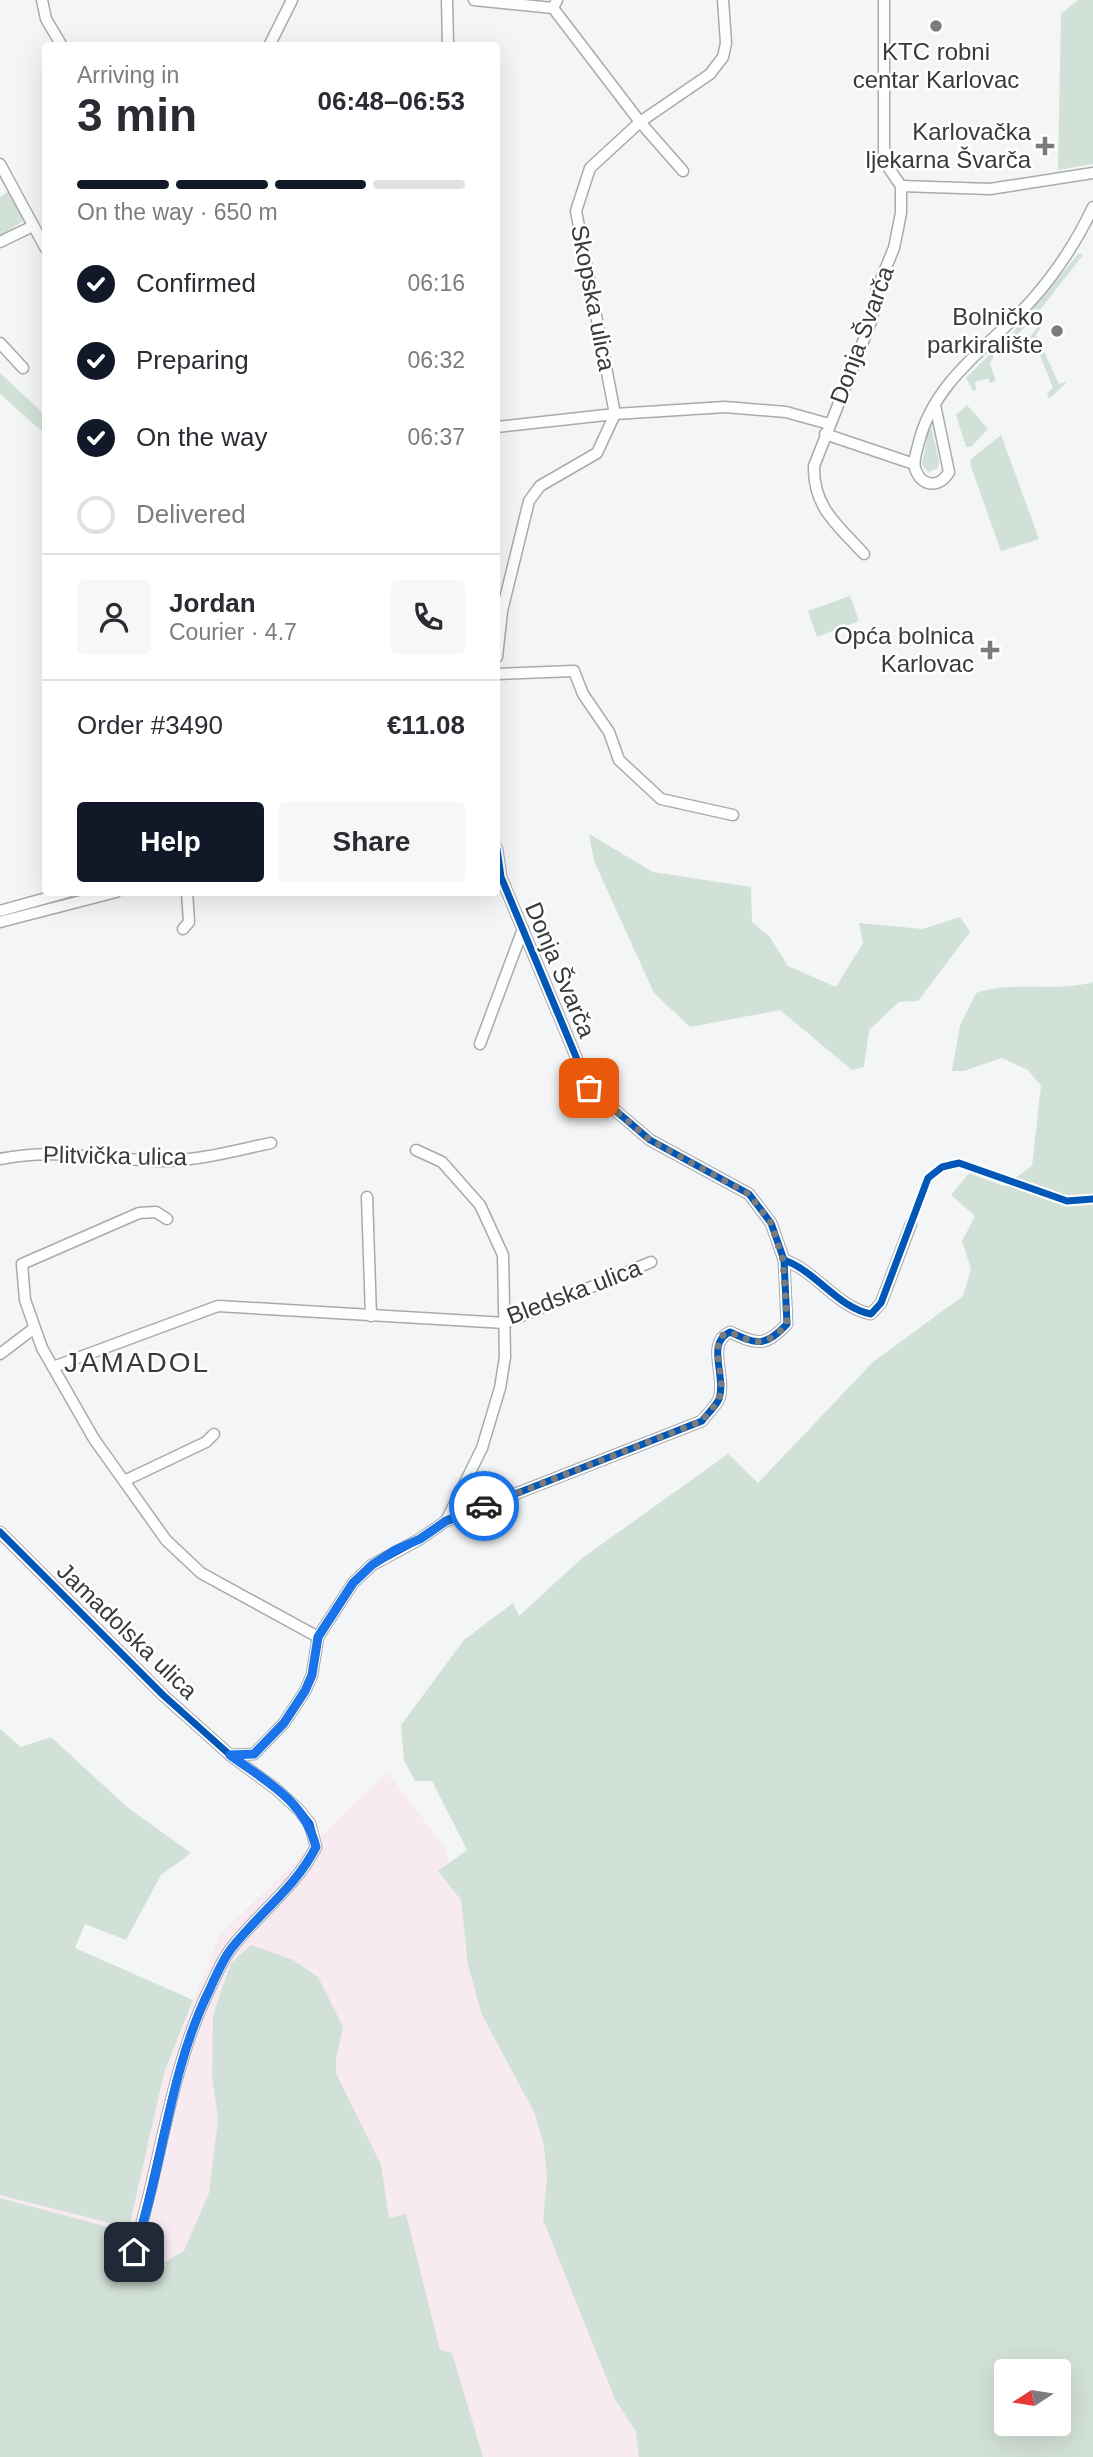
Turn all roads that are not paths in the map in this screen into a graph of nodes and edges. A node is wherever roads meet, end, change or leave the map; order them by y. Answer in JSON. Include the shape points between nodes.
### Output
{"nodes":[{"id":1,"x":42,"y":0,"type":"edge"},
{"id":2,"x":292,"y":0,"type":"edge"},
{"id":3,"x":447,"y":0,"type":"edge"},
{"id":4,"x":474,"y":0,"type":"edge"},
{"id":5,"x":723,"y":0,"type":"edge"},
{"id":6,"x":895,"y":0,"type":"edge"},
{"id":7,"x":884,"y":3,"type":"edge"},
{"id":8,"x":555,"y":4,"type":"edge"},
{"id":9,"x":60,"y":42,"type":"edge"},
{"id":10,"x":271,"y":42,"type":"edge"},
{"id":11,"x":448,"y":42,"type":"edge"},
{"id":12,"x":640,"y":122,"type":"junction"},
{"id":13,"x":0,"y":164,"type":"edge"},
{"id":14,"x":683,"y":171,"type":"dead end"},
{"id":15,"x":1093,"y":173,"type":"edge"},
{"id":16,"x":901,"y":186,"type":"junction"},
{"id":17,"x":1093,"y":207,"type":"edge"},
{"id":18,"x":33,"y":226,"type":"junction"},
{"id":19,"x":0,"y":242,"type":"edge"},
{"id":20,"x":42,"y":242,"type":"edge"},
{"id":21,"x":0,"y":343,"type":"edge"},
{"id":22,"x":23,"y":368,"type":"dead end"},
{"id":23,"x":935,"y":405,"type":"junction"},
{"id":24,"x":615,"y":414,"type":"junction"},
{"id":25,"x":500,"y":428,"type":"edge"},
{"id":26,"x":827,"y":429,"type":"junction"},
{"id":27,"x":914,"y":464,"type":"junction"},
{"id":28,"x":864,"y":554,"type":"dead end"},
{"id":29,"x":500,"y":629,"type":"edge"},
{"id":30,"x":500,"y":674,"type":"edge"},
{"id":31,"x":733,"y":816,"type":"dead end"},
{"id":32,"x":500,"y":877,"type":"edge"},
{"id":33,"x":54,"y":896,"type":"edge"},
{"id":34,"x":101,"y":896,"type":"edge"},
{"id":35,"x":186,"y":898,"type":"edge"},
{"id":36,"x":0,"y":911,"type":"edge"},
{"id":37,"x":0,"y":922,"type":"edge"},
{"id":38,"x":183,"y":929,"type":"dead end"},
{"id":39,"x":523,"y":929,"type":"junction"},
{"id":40,"x":480,"y":1044,"type":"dead end"},
{"id":41,"x":271,"y":1143,"type":"dead end"},
{"id":42,"x":416,"y":1150,"type":"dead end"},
{"id":43,"x":0,"y":1159,"type":"edge"},
{"id":44,"x":367,"y":1197,"type":"dead end"},
{"id":45,"x":167,"y":1219,"type":"dead end"},
{"id":46,"x":911,"y":1224,"type":"dead end"},
{"id":47,"x":783,"y":1260,"type":"junction"},
{"id":48,"x":652,"y":1262,"type":"dead end"},
{"id":49,"x":371,"y":1316,"type":"junction"},
{"id":50,"x":505,"y":1323,"type":"junction"},
{"id":51,"x":33,"y":1329,"type":"junction"},
{"id":52,"x":0,"y":1354,"type":"edge"},
{"id":53,"x":53,"y":1367,"type":"junction"},
{"id":54,"x":214,"y":1434,"type":"dead end"},
{"id":55,"x":124,"y":1481,"type":"junction"},
{"id":56,"x":446,"y":1521,"type":"junction"},
{"id":57,"x":0,"y":1532,"type":"edge"},
{"id":58,"x":318,"y":1637,"type":"junction"},
{"id":59,"x":230,"y":1755,"type":"junction"},
{"id":60,"x":129,"y":2264,"type":"dead end"}],
"edges":[{"from":1,"to":9,"type":"street","via":[[46,19]]},
{"from":2,"to":10,"type":"street"},
{"from":3,"to":11,"type":"street"},
{"from":4,"to":8,"type":"street"},
{"from":5,"to":12,"type":"street","name":"Skopska ulica","via":[[723,57],[710,75]]},
{"from":6,"to":7,"type":"street"},
{"from":7,"to":16,"type":"street","via":[[884,161]]},
{"from":8,"to":12,"type":"street"},
{"from":12,"to":14,"type":"street"},
{"from":12,"to":24,"type":"street","name":"Skopska ulica","via":[[590,168],[576,211]]},
{"from":13,"to":18,"type":"street"},
{"from":15,"to":16,"type":"street","via":[[990,189]]},
{"from":16,"to":26,"type":"street","name":"Donja Švarča","via":[[894,248],[877,289],[872,319]]},
{"from":17,"to":23,"type":"street","via":[[1078,239],[1032,300],[968,361]]},
{"from":18,"to":19,"type":"street"},
{"from":18,"to":20,"type":"street"},
{"from":21,"to":22,"type":"street"},
{"from":23,"to":27,"type":"street"},
{"from":23,"to":27,"type":"street","via":[[950,472],[944,481],[925,482]]},
{"from":24,"to":25,"type":"street","name":"Donja Švarča"},
{"from":24,"to":26,"type":"street","name":"Donja Švarča","via":[[755,408],[786,412]]},
{"from":24,"to":29,"type":"street","via":[[597,453],[540,486],[529,501]]},
{"from":26,"to":27,"type":"street"},
{"from":26,"to":28,"type":"street","via":[[814,466],[813,487],[821,506]]},
{"from":30,"to":31,"type":"street","via":[[574,671],[583,694],[609,732],[619,760],[661,799]]},
{"from":32,"to":39,"type":"street","name":"Donja Švarča"},
{"from":33,"to":36,"type":"street"},
{"from":34,"to":37,"type":"street"},
{"from":35,"to":38,"type":"street","via":[[189,922]]},
{"from":39,"to":40,"type":"street"},
{"from":39,"to":47,"type":"street","name":"Donja Švarča","via":[[589,1088],[650,1140],[749,1194],[771,1223]]},
{"from":41,"to":43,"type":"street","name":"Plitvička ulica","via":[[183,1160],[43,1153]]},
{"from":42,"to":50,"type":"street","via":[[442,1162],[480,1205],[503,1255]]},
{"from":44,"to":49,"type":"street"},
{"from":45,"to":51,"type":"street","via":[[156,1212],[139,1213],[22,1264],[24,1300]]},
{"from":46,"to":47,"type":"street","via":[[881,1303],[871,1314],[858,1312],[802,1266]]},
{"from":47,"to":56,"type":"street","name":"Donja Švarča","via":[[787,1324],[771,1340],[753,1342],[730,1332],[721,1336],[717,1345],[722,1381],[718,1400],[702,1421]]},
{"from":48,"to":50,"type":"street","name":"Bledska ulica"},
{"from":49,"to":50,"type":"street","name":"Bledska ulica"},
{"from":49,"to":53,"type":"street","name":"Bledska ulica","via":[[218,1306]]},
{"from":50,"to":56,"type":"street","via":[[505,1357],[491,1418],[482,1448]]},
{"from":51,"to":52,"type":"street"},
{"from":51,"to":53,"type":"street"},
{"from":53,"to":55,"type":"street"},
{"from":54,"to":55,"type":"street"},
{"from":55,"to":58,"type":"street","via":[[166,1540],[201,1573]]},
{"from":56,"to":58,"type":"street","via":[[372,1565],[338,1601]]},
{"from":57,"to":59,"type":"street","name":"Jamadolska ulica","via":[[163,1696]]},
{"from":58,"to":59,"type":"street","via":[[312,1675],[284,1723],[254,1754]]},
{"from":59,"to":60,"type":"street","name":"Jamadolska ulica","via":[[299,1810],[310,1824],[316,1847],[288,1887],[229,1951],[207,1994],[182,2054],[147,2214]]}]}
